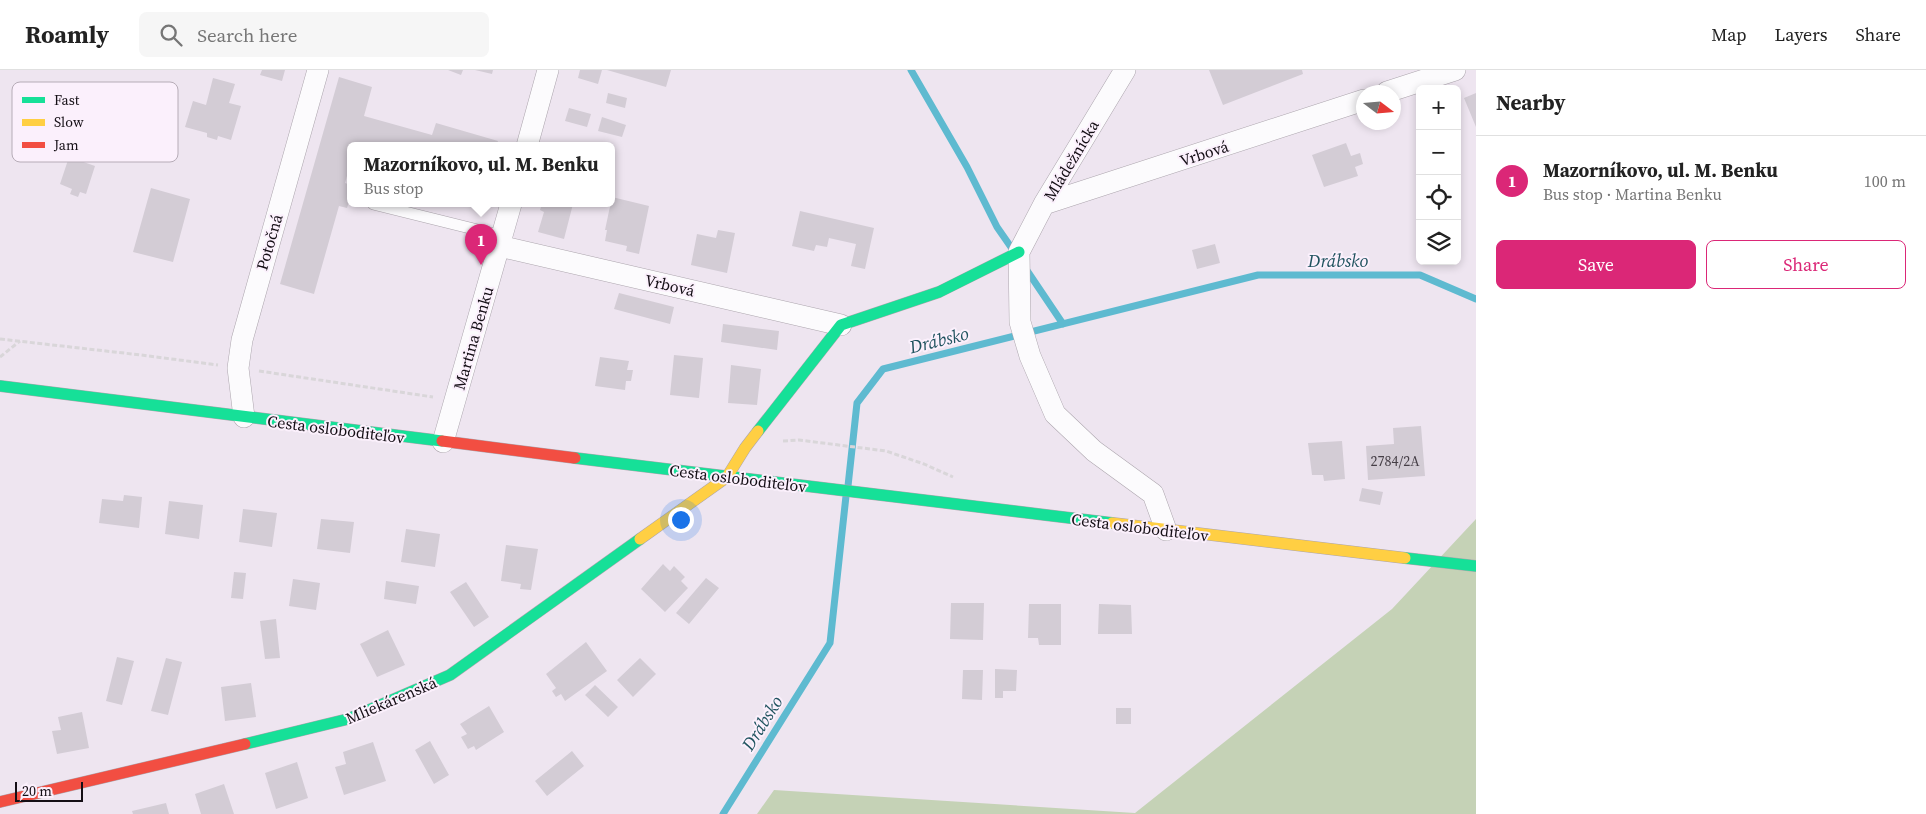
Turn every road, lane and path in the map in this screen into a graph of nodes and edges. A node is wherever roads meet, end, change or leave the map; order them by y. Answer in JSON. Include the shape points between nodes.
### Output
{"nodes":[{"id":1,"x":318,"y":70,"type":"edge"},
{"id":2,"x":548,"y":70,"type":"edge"},
{"id":3,"x":1126,"y":70,"type":"edge"},
{"id":4,"x":1455,"y":70,"type":"edge"},
{"id":5,"x":1401,"y":87,"type":"edge"},
{"id":6,"x":1356,"y":103,"type":"edge"},
{"id":7,"x":527,"y":142,"type":"edge"},
{"id":8,"x":1044,"y":204,"type":"junction"},
{"id":9,"x":383,"y":207,"type":"edge"},
{"id":10,"x":509,"y":207,"type":"edge"},
{"id":11,"x":500,"y":241,"type":"junction"},
{"id":12,"x":1019,"y":252,"type":"junction"},
{"id":13,"x":841,"y":325,"type":"junction"},
{"id":14,"x":20,"y":341,"type":"dead end"},
{"id":15,"x":0,"y":357,"type":"edge"},
{"id":16,"x":0,"y":386,"type":"edge"},
{"id":17,"x":244,"y":417,"type":"junction"},
{"id":18,"x":443,"y":442,"type":"junction"},
{"id":19,"x":824,"y":444,"type":"dead end"},
{"id":20,"x":886,"y":452,"type":"dead end"},
{"id":21,"x":727,"y":477,"type":"junction"},
{"id":22,"x":1166,"y":530,"type":"junction"},
{"id":23,"x":1476,"y":566,"type":"edge"},
{"id":24,"x":0,"y":802,"type":"edge"}],
"edges":[{"from":1,"to":17,"type":"street","name":"Potočná","via":[[242,340],[238,368]]},
{"from":2,"to":7,"type":"street"},
{"from":3,"to":8,"type":"street","name":"Mládežnícka"},
{"from":4,"to":5,"type":"street"},
{"from":6,"to":8,"type":"street","name":"Vrbová"},
{"from":8,"to":12,"type":"street","name":"Mládežnícka"},
{"from":9,"to":11,"type":"lane"},
{"from":10,"to":11,"type":"street","name":"Martina Benku"},
{"from":11,"to":13,"type":"street","name":"Vrbová"},
{"from":11,"to":18,"type":"street","name":"Martina Benku"},
{"from":12,"to":13,"type":"main road","via":[[940,292]]},
{"from":12,"to":22,"type":"street","via":[[1020,322],[1030,356],[1055,414],[1094,451],[1153,494]]},
{"from":13,"to":21,"type":"main road"},
{"from":14,"to":15,"type":"path"},
{"from":16,"to":17,"type":"main road","name":"Cesta osloboditeľov"},
{"from":17,"to":18,"type":"main road","name":"Cesta osloboditeľov"},
{"from":18,"to":21,"type":"main road","name":"Cesta osloboditeľov"},
{"from":19,"to":20,"type":"path"},
{"from":21,"to":22,"type":"main road","name":"Cesta osloboditeľov"},
{"from":21,"to":24,"type":"main road","name":"Mliekárenská","via":[[450,675],[348,719]]},
{"from":22,"to":23,"type":"main road","name":"Cesta osloboditeľov"}]}
